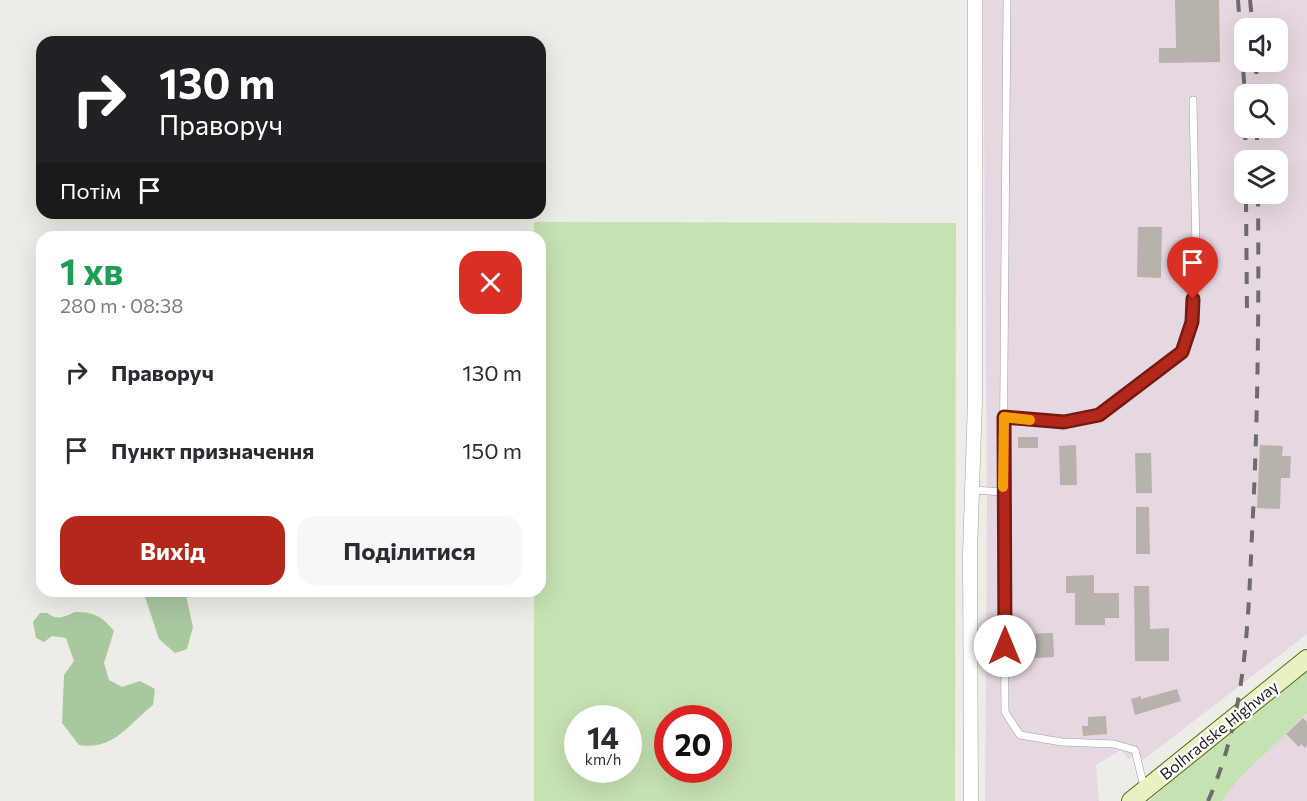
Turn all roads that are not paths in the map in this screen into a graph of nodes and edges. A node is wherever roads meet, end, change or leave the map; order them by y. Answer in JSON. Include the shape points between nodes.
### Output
{"nodes":[{"id":1,"x":975,"y":0,"type":"edge"},
{"id":2,"x":1007,"y":0,"type":"edge"},
{"id":3,"x":1193,"y":100,"type":"dead end"},
{"id":4,"x":1004,"y":417,"type":"junction"},
{"id":5,"x":974,"y":490,"type":"junction"},
{"id":6,"x":1003,"y":492,"type":"junction"},
{"id":7,"x":1307,"y":659,"type":"edge"},
{"id":8,"x":1138,"y":795,"type":"edge"},
{"id":9,"x":971,"y":801,"type":"edge"}],
"edges":[{"from":1,"to":5,"type":"street"},
{"from":2,"to":4,"type":"lane"},
{"from":3,"to":4,"type":"lane","via":[[1196,252],[1192,322],[1182,352],[1099,415],[1064,422]]},
{"from":4,"to":6,"type":"lane"},
{"from":5,"to":6,"type":"lane"},
{"from":5,"to":9,"type":"street","via":[[970,553]]},
{"from":6,"to":8,"type":"lane","via":[[1005,712],[1020,735],[1114,744],[1135,750]]},
{"from":7,"to":8,"type":"main road","name":"Bolhradske Highway"}]}
